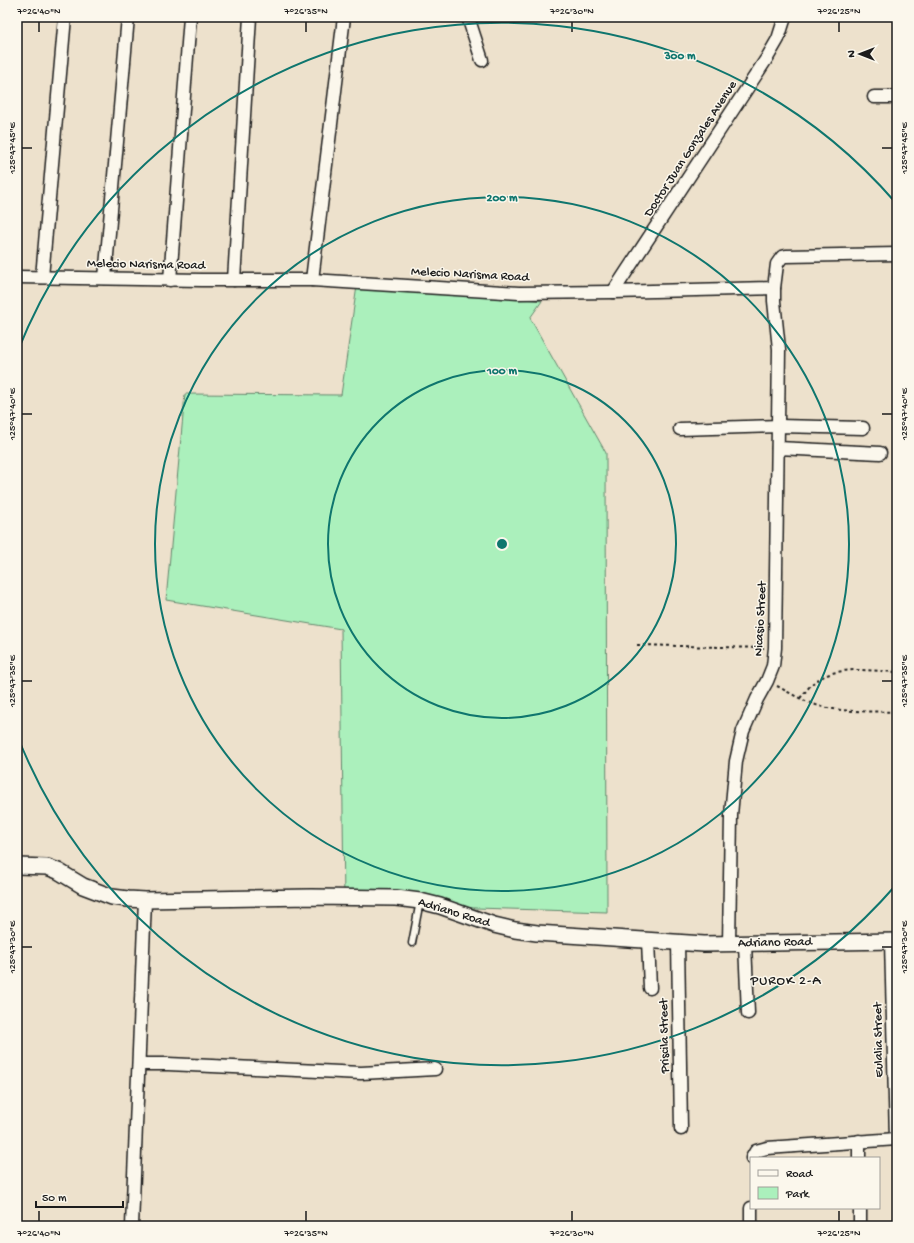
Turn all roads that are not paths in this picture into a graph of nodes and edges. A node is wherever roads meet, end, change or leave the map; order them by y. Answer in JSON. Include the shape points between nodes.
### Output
{"nodes":[{"id":1,"x":65,"y":17,"type":"edge"},
{"id":2,"x":128,"y":17,"type":"edge"},
{"id":3,"x":190,"y":17,"type":"edge"},
{"id":4,"x":250,"y":17,"type":"edge"},
{"id":5,"x":344,"y":17,"type":"edge"},
{"id":6,"x":468,"y":17,"type":"edge"},
{"id":7,"x":786,"y":17,"type":"edge"},
{"id":8,"x":482,"y":60,"type":"dead end"},
{"id":9,"x":874,"y":97,"type":"dead end"},
{"id":10,"x":897,"y":97,"type":"edge"},
{"id":11,"x":897,"y":254,"type":"edge"},
{"id":12,"x":17,"y":277,"type":"edge"},
{"id":13,"x":42,"y":277,"type":"junction"},
{"id":14,"x":105,"y":278,"type":"junction"},
{"id":15,"x":170,"y":280,"type":"junction"},
{"id":16,"x":234,"y":280,"type":"junction"},
{"id":17,"x":312,"y":280,"type":"junction"},
{"id":18,"x":774,"y":288,"type":"junction"},
{"id":19,"x":613,"y":292,"type":"junction"},
{"id":20,"x":779,"y":426,"type":"junction"},
{"id":21,"x":863,"y":428,"type":"dead end"},
{"id":22,"x":680,"y":429,"type":"dead end"},
{"id":23,"x":778,"y":448,"type":"junction"},
{"id":24,"x":880,"y":453,"type":"dead end"},
{"id":25,"x":17,"y":866,"type":"edge"},
{"id":26,"x":145,"y":900,"type":"junction"},
{"id":27,"x":420,"y":901,"type":"junction"},
{"id":28,"x":648,"y":940,"type":"junction"},
{"id":29,"x":894,"y":941,"type":"edge"},
{"id":30,"x":678,"y":942,"type":"junction"},
{"id":31,"x":412,"y":943,"type":"dead end"},
{"id":32,"x":730,"y":944,"type":"junction"},
{"id":33,"x":745,"y":944,"type":"junction"},
{"id":34,"x":650,"y":988,"type":"dead end"},
{"id":35,"x":748,"y":1013,"type":"dead end"},
{"id":36,"x":138,"y":1064,"type":"junction"},
{"id":37,"x":435,"y":1069,"type":"dead end"},
{"id":38,"x":681,"y":1129,"type":"dead end"},
{"id":39,"x":896,"y":1139,"type":"edge"},
{"id":40,"x":859,"y":1142,"type":"junction"},
{"id":41,"x":753,"y":1157,"type":"edge"},
{"id":42,"x":859,"y":1157,"type":"edge"},
{"id":43,"x":751,"y":1209,"type":"edge"},
{"id":44,"x":860,"y":1209,"type":"edge"},
{"id":45,"x":132,"y":1226,"type":"edge"},
{"id":46,"x":751,"y":1226,"type":"edge"},
{"id":47,"x":860,"y":1226,"type":"edge"}],
"edges":[{"from":1,"to":13,"type":"street"},
{"from":2,"to":14,"type":"street"},
{"from":3,"to":15,"type":"street"},
{"from":4,"to":16,"type":"street"},
{"from":5,"to":17,"type":"street"},
{"from":6,"to":8,"type":"street"},
{"from":7,"to":19,"type":"street","name":"Doctor Juan Gonzales Avenue","via":[[767,58]]},
{"from":9,"to":10,"type":"street"},
{"from":11,"to":18,"type":"street","via":[[782,257],[777,264]]},
{"from":12,"to":13,"type":"street","name":"Melecio Narisma Road"},
{"from":13,"to":14,"type":"street","name":"Melecio Narisma Road"},
{"from":14,"to":15,"type":"street","name":"Melecio Narisma Road"},
{"from":15,"to":16,"type":"street","name":"Melecio Narisma Road"},
{"from":16,"to":17,"type":"street","name":"Melecio Narisma Road"},
{"from":17,"to":19,"type":"street","name":"Melecio Narisma Road","via":[[519,293]]},
{"from":18,"to":19,"type":"street","name":"Melecio Narisma Road"},
{"from":18,"to":20,"type":"street","name":"Nicasio Street","via":[[779,349]]},
{"from":20,"to":21,"type":"street"},
{"from":20,"to":22,"type":"street"},
{"from":20,"to":23,"type":"street","name":"Nicasio Street"},
{"from":23,"to":24,"type":"street"},
{"from":23,"to":32,"type":"street","name":"Nicasio Street","via":[[775,648],[768,681],[748,716],[736,761],[731,815]]},
{"from":25,"to":26,"type":"street","name":"Adriano Road","via":[[47,867],[83,886],[112,897]]},
{"from":26,"to":27,"type":"street","name":"Adriano Road","via":[[360,897]]},
{"from":26,"to":36,"type":"street"},
{"from":27,"to":28,"type":"street","name":"Adriano Road","via":[[515,930]]},
{"from":27,"to":31,"type":"lane"},
{"from":28,"to":30,"type":"street","name":"Adriano Road"},
{"from":28,"to":34,"type":"street"},
{"from":29,"to":33,"type":"street","name":"Adriano Road"},
{"from":29,"to":39,"type":"street","name":"Eulalia Street"},
{"from":30,"to":32,"type":"street","name":"Adriano Road"},
{"from":30,"to":38,"type":"street","name":"Priscila Street"},
{"from":32,"to":33,"type":"street","name":"Adriano Road"},
{"from":33,"to":35,"type":"street"},
{"from":36,"to":37,"type":"street","via":[[361,1073]]},
{"from":36,"to":45,"type":"street"},
{"from":39,"to":40,"type":"street"},
{"from":40,"to":41,"type":"street","via":[[767,1148],[756,1151]]},
{"from":40,"to":42,"type":"street"},
{"from":43,"to":46,"type":"street"},
{"from":44,"to":47,"type":"street"}]}
